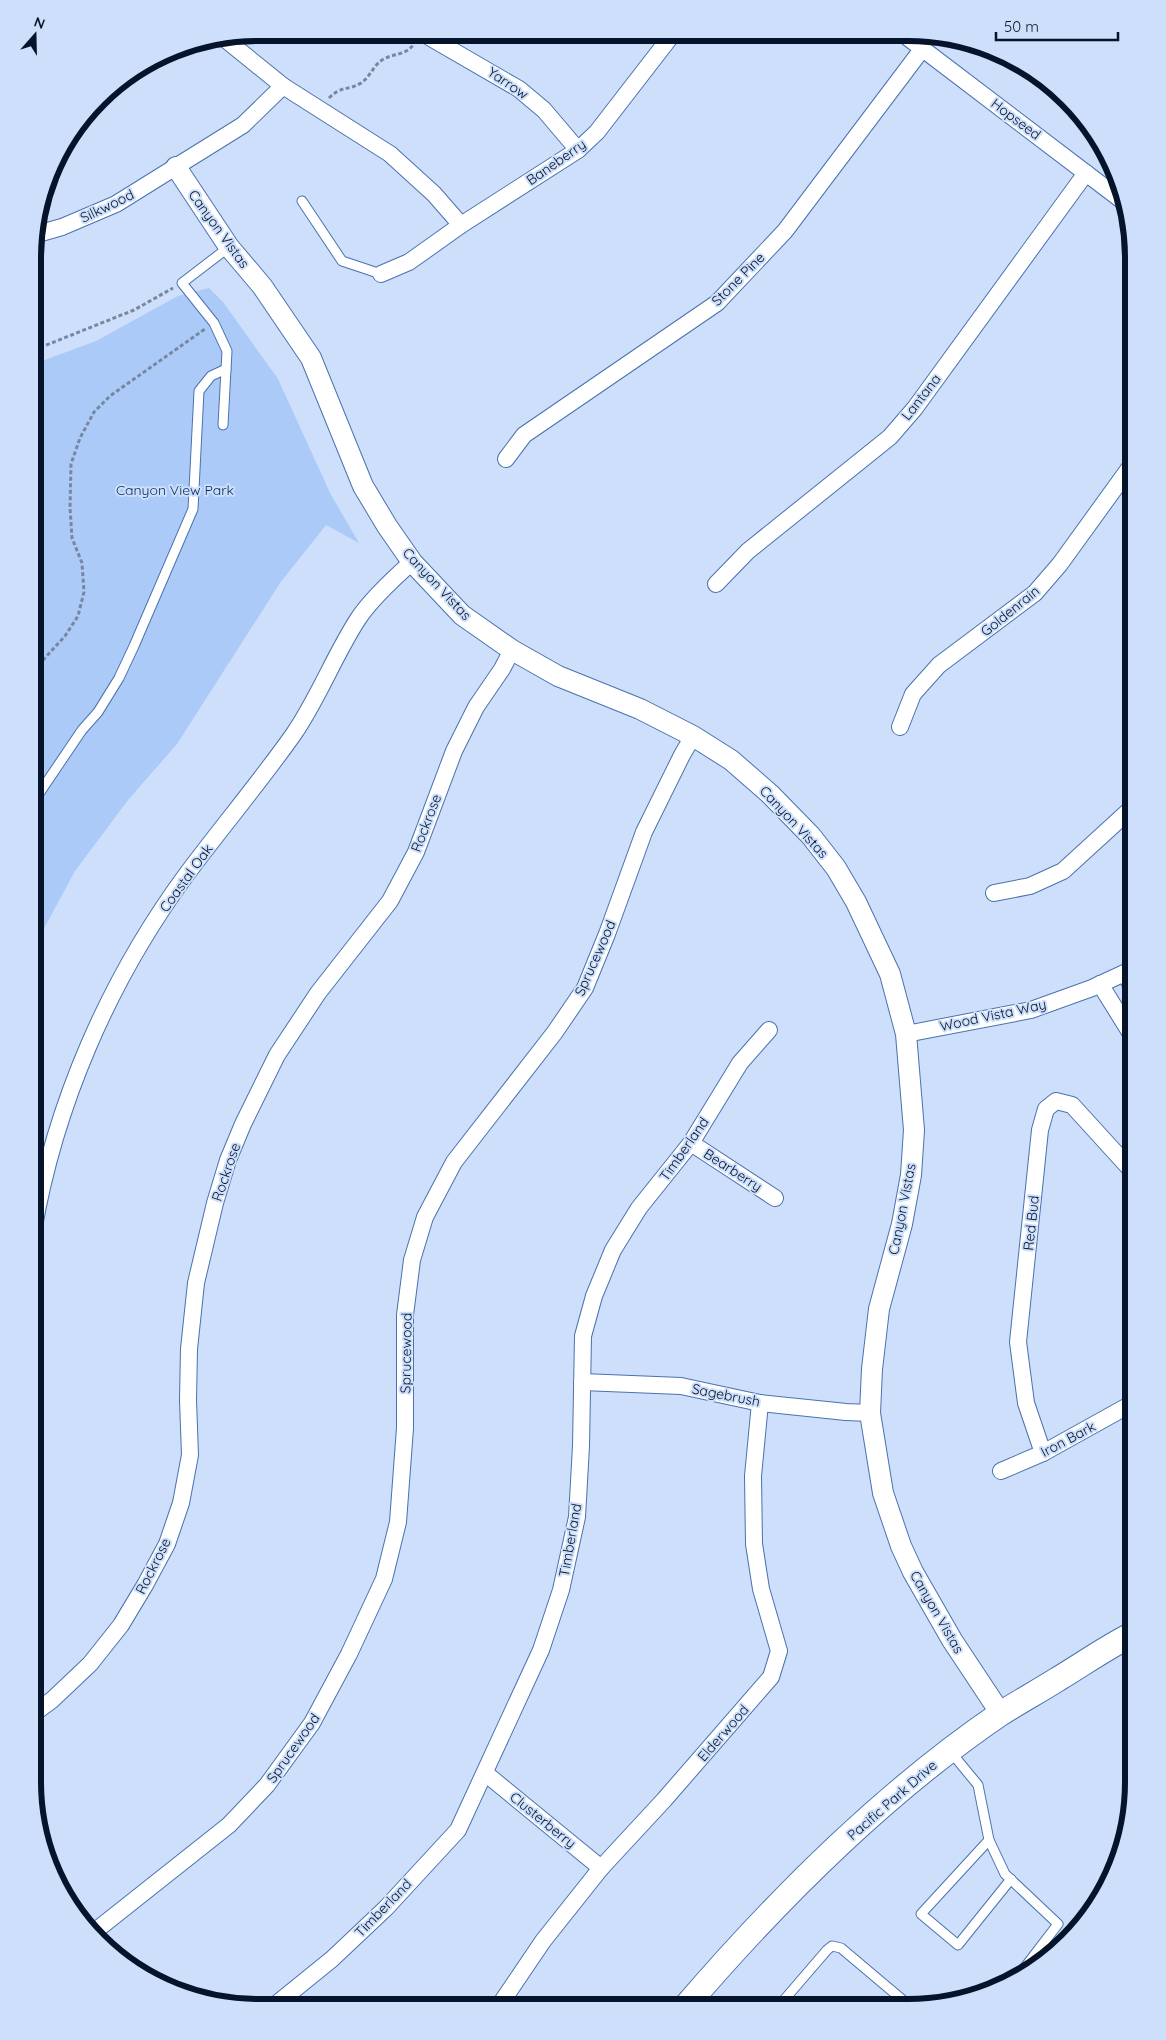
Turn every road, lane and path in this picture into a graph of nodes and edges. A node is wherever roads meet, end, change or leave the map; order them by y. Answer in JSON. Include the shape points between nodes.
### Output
{"nodes":[{"id":1,"x":417,"y":41,"type":"edge"},
{"id":2,"x":431,"y":41,"type":"edge"},
{"id":3,"x":667,"y":41,"type":"edge"},
{"id":4,"x":914,"y":41,"type":"edge"},
{"id":5,"x":231,"y":43,"type":"edge"},
{"id":6,"x":923,"y":48,"type":"junction"},
{"id":7,"x":283,"y":86,"type":"junction"},
{"id":8,"x":321,"y":110,"type":"junction"},
{"id":9,"x":578,"y":150,"type":"junction"},
{"id":10,"x":176,"y":168,"type":"junction"},
{"id":11,"x":1086,"y":173,"type":"junction"},
{"id":12,"x":1115,"y":195,"type":"edge"},
{"id":13,"x":302,"y":201,"type":"dead end"},
{"id":14,"x":462,"y":225,"type":"junction"},
{"id":15,"x":43,"y":232,"type":"edge"},
{"id":16,"x":229,"y":247,"type":"junction"},
{"id":17,"x":381,"y":274,"type":"joint"},
{"id":18,"x":182,"y":283,"type":"junction"},
{"id":19,"x":214,"y":323,"type":"junction"},
{"id":20,"x":41,"y":347,"type":"edge"},
{"id":21,"x":226,"y":369,"type":"junction"},
{"id":22,"x":223,"y":425,"type":"dead end"},
{"id":23,"x":506,"y":459,"type":"dead end"},
{"id":24,"x":1125,"y":474,"type":"edge"},
{"id":25,"x":412,"y":562,"type":"junction"},
{"id":26,"x":716,"y":584,"type":"dead end"},
{"id":27,"x":512,"y":650,"type":"junction"},
{"id":28,"x":41,"y":662,"type":"edge"},
{"id":29,"x":900,"y":727,"type":"dead end"},
{"id":30,"x":693,"y":736,"type":"junction"},
{"id":31,"x":41,"y":791,"type":"edge"},
{"id":32,"x":1125,"y":815,"type":"edge"},
{"id":33,"x":994,"y":893,"type":"dead end"},
{"id":34,"x":1125,"y":973,"type":"edge"},
{"id":35,"x":1100,"y":984,"type":"junction"},
{"id":36,"x":1125,"y":1024,"type":"edge"},
{"id":37,"x":770,"y":1030,"type":"dead end"},
{"id":38,"x":906,"y":1034,"type":"junction"},
{"id":39,"x":691,"y":1143,"type":"junction"},
{"id":40,"x":1125,"y":1163,"type":"edge"},
{"id":41,"x":41,"y":1195,"type":"edge"},
{"id":42,"x":775,"y":1198,"type":"dead end"},
{"id":43,"x":582,"y":1382,"type":"junction"},
{"id":44,"x":760,"y":1403,"type":"junction"},
{"id":45,"x":1125,"y":1407,"type":"edge"},
{"id":46,"x":870,"y":1413,"type":"junction"},
{"id":47,"x":1043,"y":1453,"type":"junction"},
{"id":48,"x":1001,"y":1471,"type":"dead end"},
{"id":49,"x":1125,"y":1639,"type":"edge"},
{"id":50,"x":41,"y":1708,"type":"edge"},
{"id":51,"x":1001,"y":1714,"type":"junction"},
{"id":52,"x":950,"y":1751,"type":"junction"},
{"id":53,"x":485,"y":1773,"type":"junction"},
{"id":54,"x":989,"y":1840,"type":"junction"},
{"id":55,"x":601,"y":1868,"type":"junction"},
{"id":56,"x":1011,"y":1879,"type":"junction"},
{"id":57,"x":98,"y":1928,"type":"edge"},
{"id":58,"x":1030,"y":1961,"type":"edge"},
{"id":59,"x":283,"y":1999,"type":"edge"},
{"id":60,"x":504,"y":1999,"type":"edge"},
{"id":61,"x":692,"y":1999,"type":"edge"},
{"id":62,"x":785,"y":1999,"type":"edge"},
{"id":63,"x":902,"y":1999,"type":"edge"}],
"edges":[{"from":1,"to":8,"type":"path","via":[[409,51],[381,61],[359,84],[338,90]]},
{"from":2,"to":9,"type":"street","name":"Yarrow","via":[[519,89],[544,110]]},
{"from":3,"to":9,"type":"street","name":"Baneberry","via":[[597,132]]},
{"from":4,"to":6,"type":"street","name":"Hopseed"},
{"from":5,"to":7,"type":"street"},
{"from":6,"to":11,"type":"street","name":"Hopseed"},
{"from":6,"to":23,"type":"street","name":"Stone Pine","via":[[785,232],[717,302],[524,435]]},
{"from":7,"to":8,"type":"street"},
{"from":7,"to":10,"type":"street","name":"Silkwood","via":[[243,125]]},
{"from":8,"to":14,"type":"street","via":[[390,154]]},
{"from":9,"to":14,"type":"street","name":"Baneberry"},
{"from":10,"to":15,"type":"street","name":"Silkwood","via":[[116,204]]},
{"from":10,"to":16,"type":"street","name":"Canyon Vistas"},
{"from":11,"to":12,"type":"street","name":"Hopseed"},
{"from":11,"to":26,"type":"street","name":"Lantana","via":[[915,408],[890,437],[748,551]]},
{"from":13,"to":17,"type":"lane","via":[[342,261]]},
{"from":14,"to":17,"type":"street","name":"Baneberry","via":[[409,262]]},
{"from":16,"to":18,"type":"lane"},
{"from":16,"to":25,"type":"street","name":"Canyon Vistas","via":[[262,286],[311,358],[363,486]]},
{"from":18,"to":19,"type":"lane"},
{"from":18,"to":20,"type":"path","via":[[134,310]]},
{"from":19,"to":21,"type":"lane","via":[[227,351]]},
{"from":19,"to":28,"type":"path","via":[[110,396],[94,412],[80,438],[71,464],[70,508],[72,538],[82,563],[84,592],[78,616]]},
{"from":21,"to":22,"type":"lane"},
{"from":21,"to":31,"type":"lane","via":[[211,376],[199,392],[193,509],[134,646],[98,712]]},
{"from":24,"to":29,"type":"street","name":"Goldenrain","via":[[1035,593],[939,665],[913,694]]},
{"from":25,"to":27,"type":"street","name":"Canyon Vistas","via":[[462,614]]},
{"from":25,"to":41,"type":"street","name":"Coastal Oak","via":[[359,617],[294,734],[185,876],[148,932],[83,1058],[64,1107]]},
{"from":27,"to":30,"type":"street","name":"Canyon Vistas","via":[[558,676],[640,709]]},
{"from":27,"to":50,"type":"street","name":"Rockrose","via":[[476,707],[454,751],[416,852],[390,901],[318,993],[277,1055],[243,1124],[214,1203],[196,1283],[189,1349],[190,1455],[181,1503],[167,1544],[121,1625],[90,1664]]},
{"from":30,"to":38,"type":"street","name":"Canyon Vistas","via":[[731,760],[770,794],[811,836],[836,868],[890,974]]},
{"from":30,"to":57,"type":"street","name":"Sprucewood","via":[[644,832],[585,988],[454,1162],[425,1217],[412,1260],[405,1316],[405,1428],[398,1522],[384,1578],[350,1654],[312,1723],[267,1786],[229,1825]]},
{"from":32,"to":33,"type":"street","via":[[1063,871],[1030,886]]},
{"from":34,"to":35,"type":"street","name":"Wood Vista Way"},
{"from":35,"to":36,"type":"street"},
{"from":35,"to":38,"type":"street","name":"Wood Vista Way","via":[[1031,1010]]},
{"from":37,"to":39,"type":"street","name":"Timberland","via":[[740,1063]]},
{"from":38,"to":46,"type":"street","name":"Canyon Vistas","via":[[914,1130],[911,1175],[902,1224],[879,1309]]},
{"from":39,"to":42,"type":"street","name":"Bearberry"},
{"from":39,"to":43,"type":"street","name":"Timberland","via":[[639,1208],[613,1250],[594,1296],[583,1336]]},
{"from":40,"to":47,"type":"street","name":"Red Bud","via":[[1072,1105],[1056,1101],[1046,1109],[1040,1130],[1018,1342],[1026,1403]]},
{"from":43,"to":44,"type":"street","name":"Sagebrush","via":[[681,1386]]},
{"from":43,"to":53,"type":"street","name":"Timberland","via":[[582,1446],[576,1517],[562,1590],[541,1650]]},
{"from":44,"to":46,"type":"street","name":"Sagebrush"},
{"from":44,"to":55,"type":"street","name":"Elderwood","via":[[753,1476],[754,1544],[761,1588],[779,1651],[771,1677]]},
{"from":45,"to":47,"type":"street","name":"Iron Bark"},
{"from":46,"to":51,"type":"street","name":"Canyon Vistas","via":[[883,1493],[901,1546],[932,1608]]},
{"from":47,"to":48,"type":"street","name":"Iron Bark"},
{"from":49,"to":51,"type":"main road","name":"Pacific Park Drive"},
{"from":51,"to":52,"type":"main road","name":"Pacific Park Drive"},
{"from":52,"to":54,"type":"lane","via":[[978,1784]]},
{"from":52,"to":61,"type":"main road","name":"Pacific Park Drive","via":[[894,1796],[791,1893]]},
{"from":53,"to":55,"type":"street","name":"Clusterberry"},
{"from":53,"to":59,"type":"street","name":"Timberland","via":[[458,1830],[386,1908],[332,1959]]},
{"from":54,"to":56,"type":"lane","via":[[1005,1874]]},
{"from":54,"to":56,"type":"lane","via":[[921,1914],[958,1945]]},
{"from":55,"to":60,"type":"street","name":"Elderwood","via":[[543,1941]]},
{"from":56,"to":58,"type":"lane","via":[[1058,1924]]},
{"from":62,"to":63,"type":"lane","via":[[832,1946],[841,1948]]}]}
